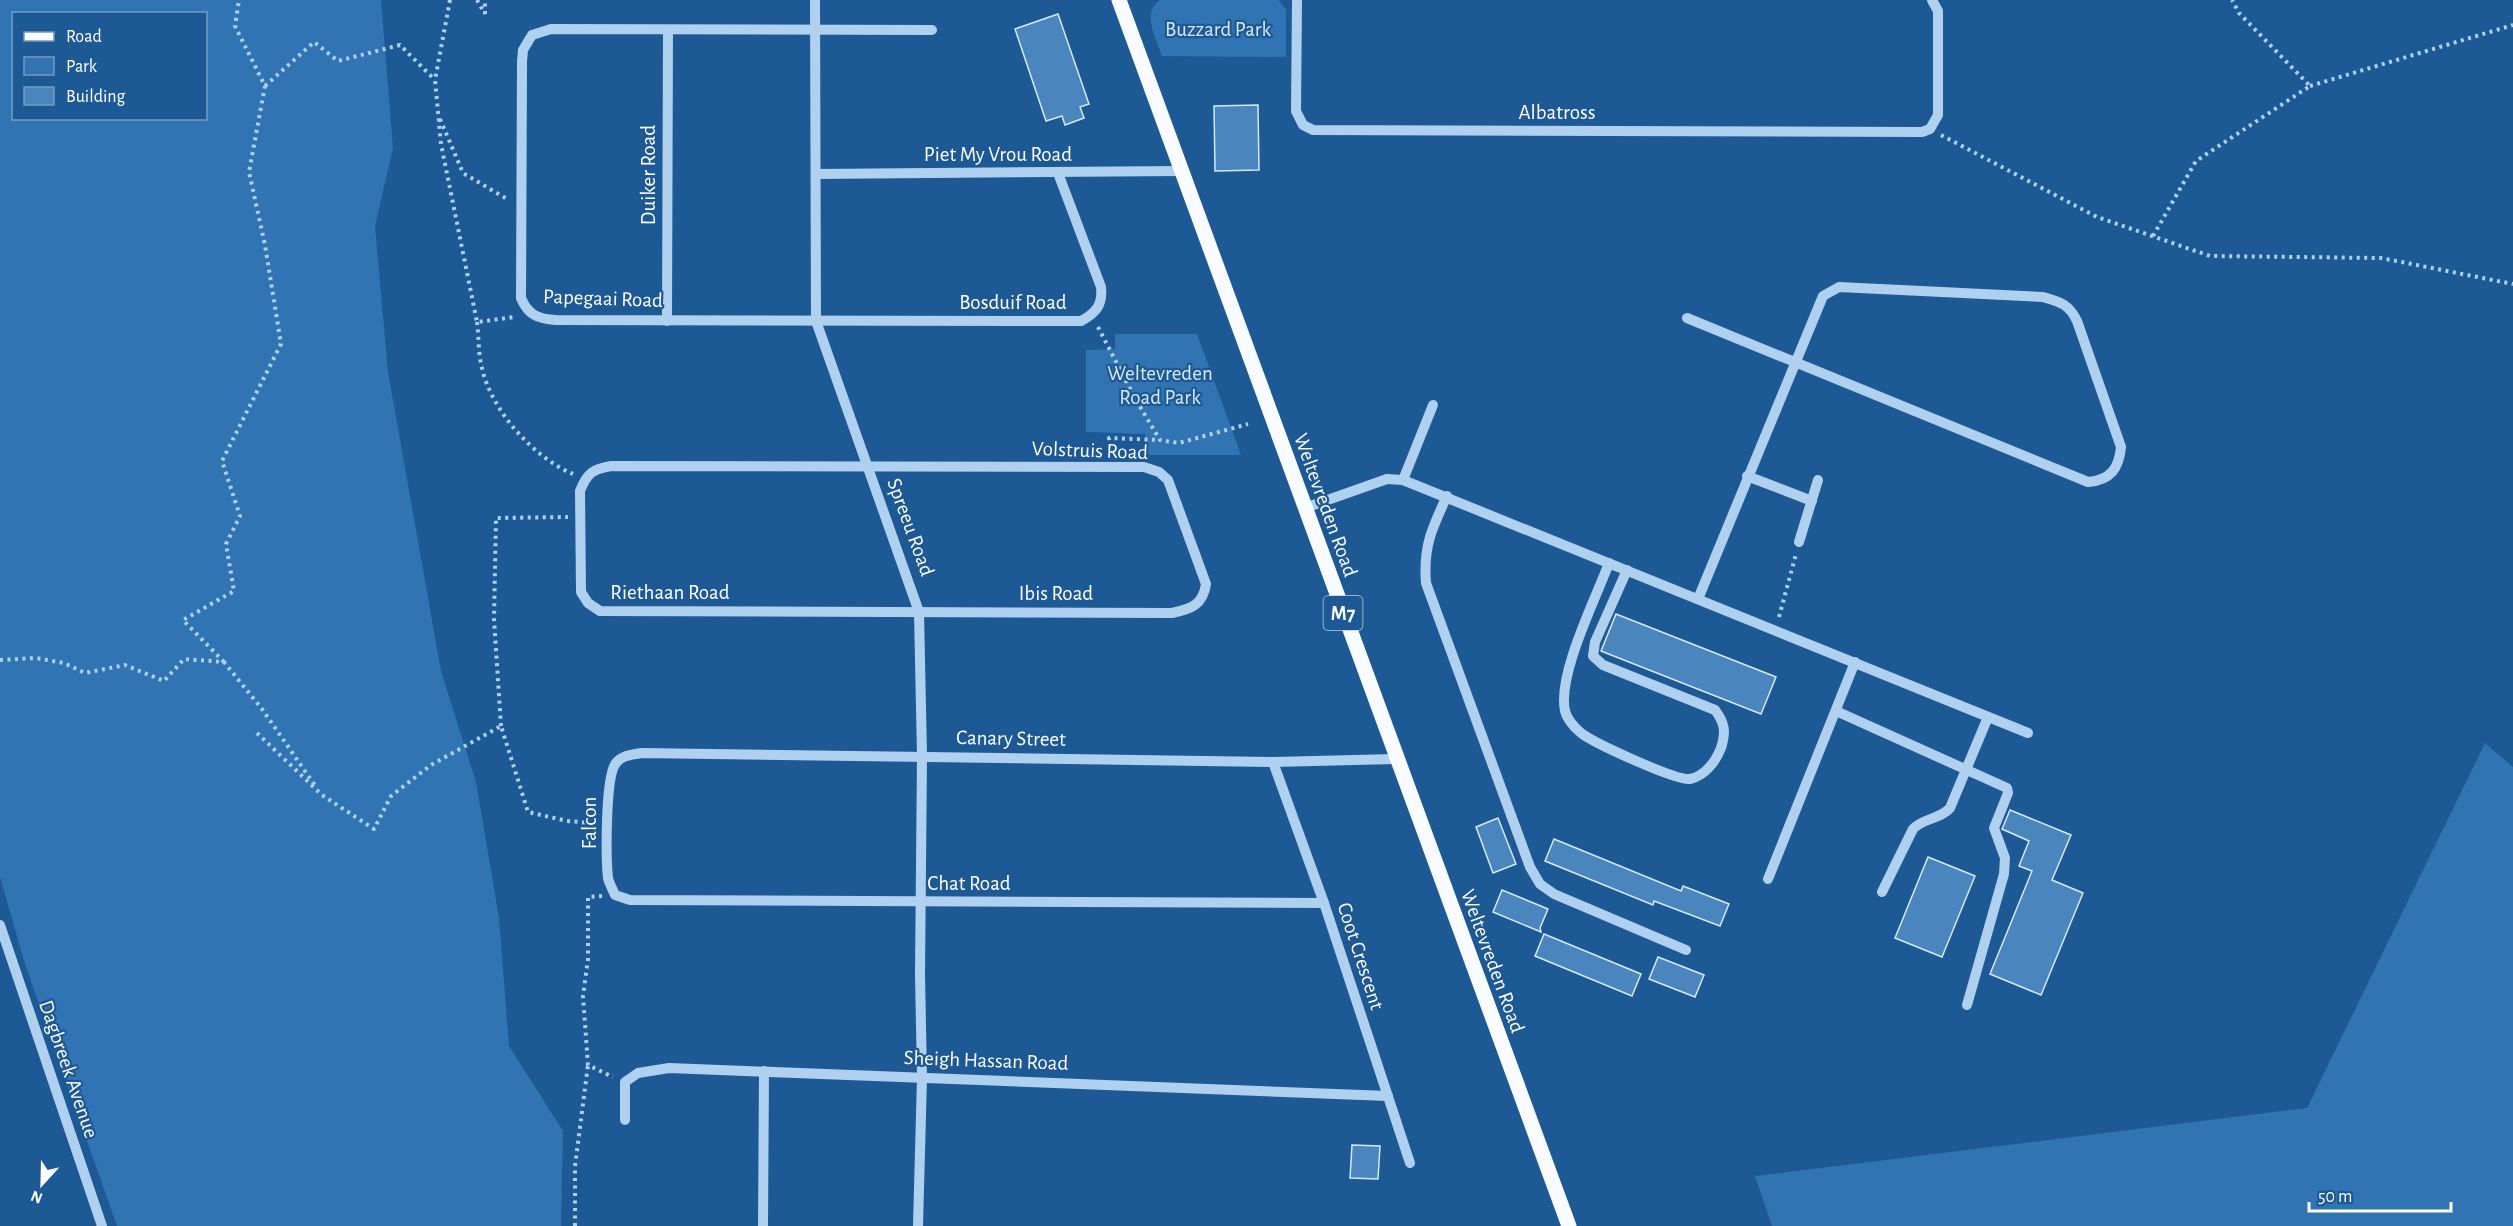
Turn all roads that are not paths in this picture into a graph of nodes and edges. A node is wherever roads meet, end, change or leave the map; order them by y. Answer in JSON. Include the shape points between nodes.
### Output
{"nodes":[{"id":1,"x":815,"y":0,"type":"edge"},
{"id":2,"x":1119,"y":0,"type":"edge"},
{"id":3,"x":1297,"y":0,"type":"edge"},
{"id":4,"x":1932,"y":0,"type":"edge"},
{"id":5,"x":668,"y":30,"type":"junction"},
{"id":6,"x":815,"y":30,"type":"junction"},
{"id":7,"x":932,"y":30,"type":"dead end"},
{"id":8,"x":1181,"y":171,"type":"junction"},
{"id":9,"x":1058,"y":173,"type":"junction"},
{"id":10,"x":816,"y":174,"type":"junction"},
{"id":11,"x":1687,"y":318,"type":"dead end"},
{"id":12,"x":667,"y":321,"type":"junction"},
{"id":13,"x":816,"y":321,"type":"junction"},
{"id":14,"x":1794,"y":362,"type":"junction"},
{"id":15,"x":1433,"y":405,"type":"dead end"},
{"id":16,"x":868,"y":465,"type":"junction"},
{"id":17,"x":1747,"y":477,"type":"junction"},
{"id":18,"x":1403,"y":480,"type":"junction"},
{"id":19,"x":1818,"y":480,"type":"dead end"},
{"id":20,"x":1447,"y":496,"type":"junction"},
{"id":21,"x":1812,"y":501,"type":"junction"},
{"id":22,"x":1305,"y":508,"type":"junction"},
{"id":23,"x":1799,"y":542,"type":"road end"},
{"id":24,"x":1609,"y":563,"type":"junction"},
{"id":25,"x":1627,"y":570,"type":"junction"},
{"id":26,"x":1698,"y":599,"type":"junction"},
{"id":27,"x":1193,"y":609,"type":"joint"},
{"id":28,"x":919,"y":612,"type":"junction"},
{"id":29,"x":1855,"y":662,"type":"junction"},
{"id":30,"x":1836,"y":711,"type":"junction"},
{"id":31,"x":1988,"y":717,"type":"junction"},
{"id":32,"x":2028,"y":733,"type":"dead end"},
{"id":33,"x":625,"y":756,"type":"joint"},
{"id":34,"x":922,"y":756,"type":"junction"},
{"id":35,"x":1396,"y":759,"type":"junction"},
{"id":36,"x":1273,"y":762,"type":"junction"},
{"id":37,"x":1967,"y":769,"type":"junction"},
{"id":38,"x":1768,"y":879,"type":"dead end"},
{"id":39,"x":1882,"y":892,"type":"dead end"},
{"id":40,"x":615,"y":895,"type":"joint"},
{"id":41,"x":922,"y":902,"type":"junction"},
{"id":42,"x":1324,"y":903,"type":"junction"},
{"id":43,"x":0,"y":925,"type":"edge"},
{"id":44,"x":1686,"y":950,"type":"dead end"},
{"id":45,"x":1967,"y":1005,"type":"dead end"},
{"id":46,"x":764,"y":1071,"type":"junction"},
{"id":47,"x":922,"y":1077,"type":"junction"},
{"id":48,"x":1388,"y":1096,"type":"junction"},
{"id":49,"x":626,"y":1120,"type":"dead end"},
{"id":50,"x":1410,"y":1163,"type":"dead end"},
{"id":51,"x":102,"y":1226,"type":"edge"},
{"id":52,"x":763,"y":1226,"type":"edge"},
{"id":53,"x":918,"y":1226,"type":"edge"},
{"id":54,"x":1569,"y":1226,"type":"edge"}],
"edges":[{"from":1,"to":6,"type":"street","name":"Spreeu Road"},
{"from":2,"to":8,"type":"main road","name":"Weltevreden Road","number":"M7"},
{"from":3,"to":4,"type":"street","name":"Albatross","via":[[1296,111],[1303,124],[1313,130],[1922,132],[1933,126],[1938,11]]},
{"from":5,"to":6,"type":"street"},
{"from":5,"to":12,"type":"street","name":"Duiker Road"},
{"from":5,"to":12,"type":"street","name":"Papegaai Road","via":[[551,29],[532,35],[523,50],[521,298],[532,315],[549,320]]},
{"from":6,"to":7,"type":"street"},
{"from":6,"to":10,"type":"street","name":"Spreeu Road"},
{"from":8,"to":9,"type":"street","name":"Piet My Vrou Road"},
{"from":8,"to":22,"type":"main road","name":"Weltevreden Road","number":"M7"},
{"from":9,"to":10,"type":"street","name":"Piet My Vrou Road"},
{"from":9,"to":13,"type":"street","name":"Bosduif Road","via":[[1101,287],[1102,298],[1092,315],[1067,322]]},
{"from":10,"to":13,"type":"street","name":"Spreeu Road"},
{"from":11,"to":14,"type":"street"},
{"from":12,"to":13,"type":"street","name":"Papegaai Road"},
{"from":13,"to":16,"type":"street","name":"Spreeu Road"},
{"from":14,"to":14,"type":"street","via":[[1823,296],[1839,287],[2043,297],[2065,303],[2077,321],[2121,447],[2120,461],[2102,481],[2088,482]]},
{"from":14,"to":17,"type":"street"},
{"from":15,"to":18,"type":"street"},
{"from":16,"to":27,"type":"street","name":"Volstruis Road","via":[[1152,469],[1168,480],[1206,584],[1204,596]]},
{"from":16,"to":28,"type":"street","name":"Spreeu Road"},
{"from":16,"to":28,"type":"street","name":"Riethaan Road","via":[[611,466],[592,470],[580,491],[581,592],[600,612]]},
{"from":17,"to":21,"type":"street"},
{"from":17,"to":26,"type":"street"},
{"from":18,"to":20,"type":"street"},
{"from":18,"to":22,"type":"street","via":[[1387,479]]},
{"from":19,"to":21,"type":"street"},
{"from":20,"to":24,"type":"street"},
{"from":20,"to":44,"type":"street","via":[[1428,541],[1424,558],[1426,583],[1530,867],[1540,884],[1554,894]]},
{"from":21,"to":23,"type":"street"},
{"from":22,"to":35,"type":"main road","name":"Weltevreden Road","number":"M7"},
{"from":24,"to":25,"type":"street"},
{"from":24,"to":25,"type":"street","via":[[1567,671],[1565,714],[1594,741],[1676,778],[1690,779],[1703,774],[1718,755],[1725,734],[1721,718],[1714,710],[1603,665],[1593,656],[1595,642]]},
{"from":25,"to":26,"type":"street"},
{"from":26,"to":29,"type":"street"},
{"from":27,"to":28,"type":"street","name":"Ibis Road","via":[[1172,613]]},
{"from":28,"to":34,"type":"street","name":"Spreeu Road"},
{"from":29,"to":30,"type":"street"},
{"from":29,"to":31,"type":"street"},
{"from":30,"to":37,"type":"street"},
{"from":30,"to":38,"type":"street"},
{"from":31,"to":32,"type":"street"},
{"from":31,"to":37,"type":"street"},
{"from":33,"to":34,"type":"street","name":"Canary Street","via":[[641,753]]},
{"from":33,"to":40,"type":"street","name":"Falcon","via":[[616,761],[608,787],[608,879]]},
{"from":34,"to":36,"type":"street","name":"Canary Street"},
{"from":34,"to":41,"type":"street","name":"Spreeu Road"},
{"from":35,"to":36,"type":"street","name":"Canary Street"},
{"from":35,"to":54,"type":"main road","name":"Weltevreden Road","number":"M7"},
{"from":36,"to":42,"type":"street","name":"Coot Crescent"},
{"from":37,"to":39,"type":"street","via":[[1948,810],[1913,829]]},
{"from":37,"to":45,"type":"street","via":[[2008,790],[1994,828],[2006,864]]},
{"from":40,"to":41,"type":"street","name":"Chat Road","via":[[630,900]]},
{"from":41,"to":42,"type":"street","name":"Chat Road"},
{"from":41,"to":47,"type":"street","name":"Spreeu Road"},
{"from":42,"to":48,"type":"street","name":"Coot Crescent"},
{"from":43,"to":51,"type":"street","name":"Dagbreek Avenue"},
{"from":46,"to":47,"type":"street","name":"Sheigh Hassan Road"},
{"from":46,"to":49,"type":"street","name":"Sheigh Hassan Road","via":[[669,1068],[638,1073],[625,1082]]},
{"from":46,"to":52,"type":"street"},
{"from":47,"to":48,"type":"street","name":"Sheigh Hassan Road"},
{"from":47,"to":53,"type":"street","name":"Spreeu Road"},
{"from":48,"to":50,"type":"street","name":"Coot Crescent"}]}
